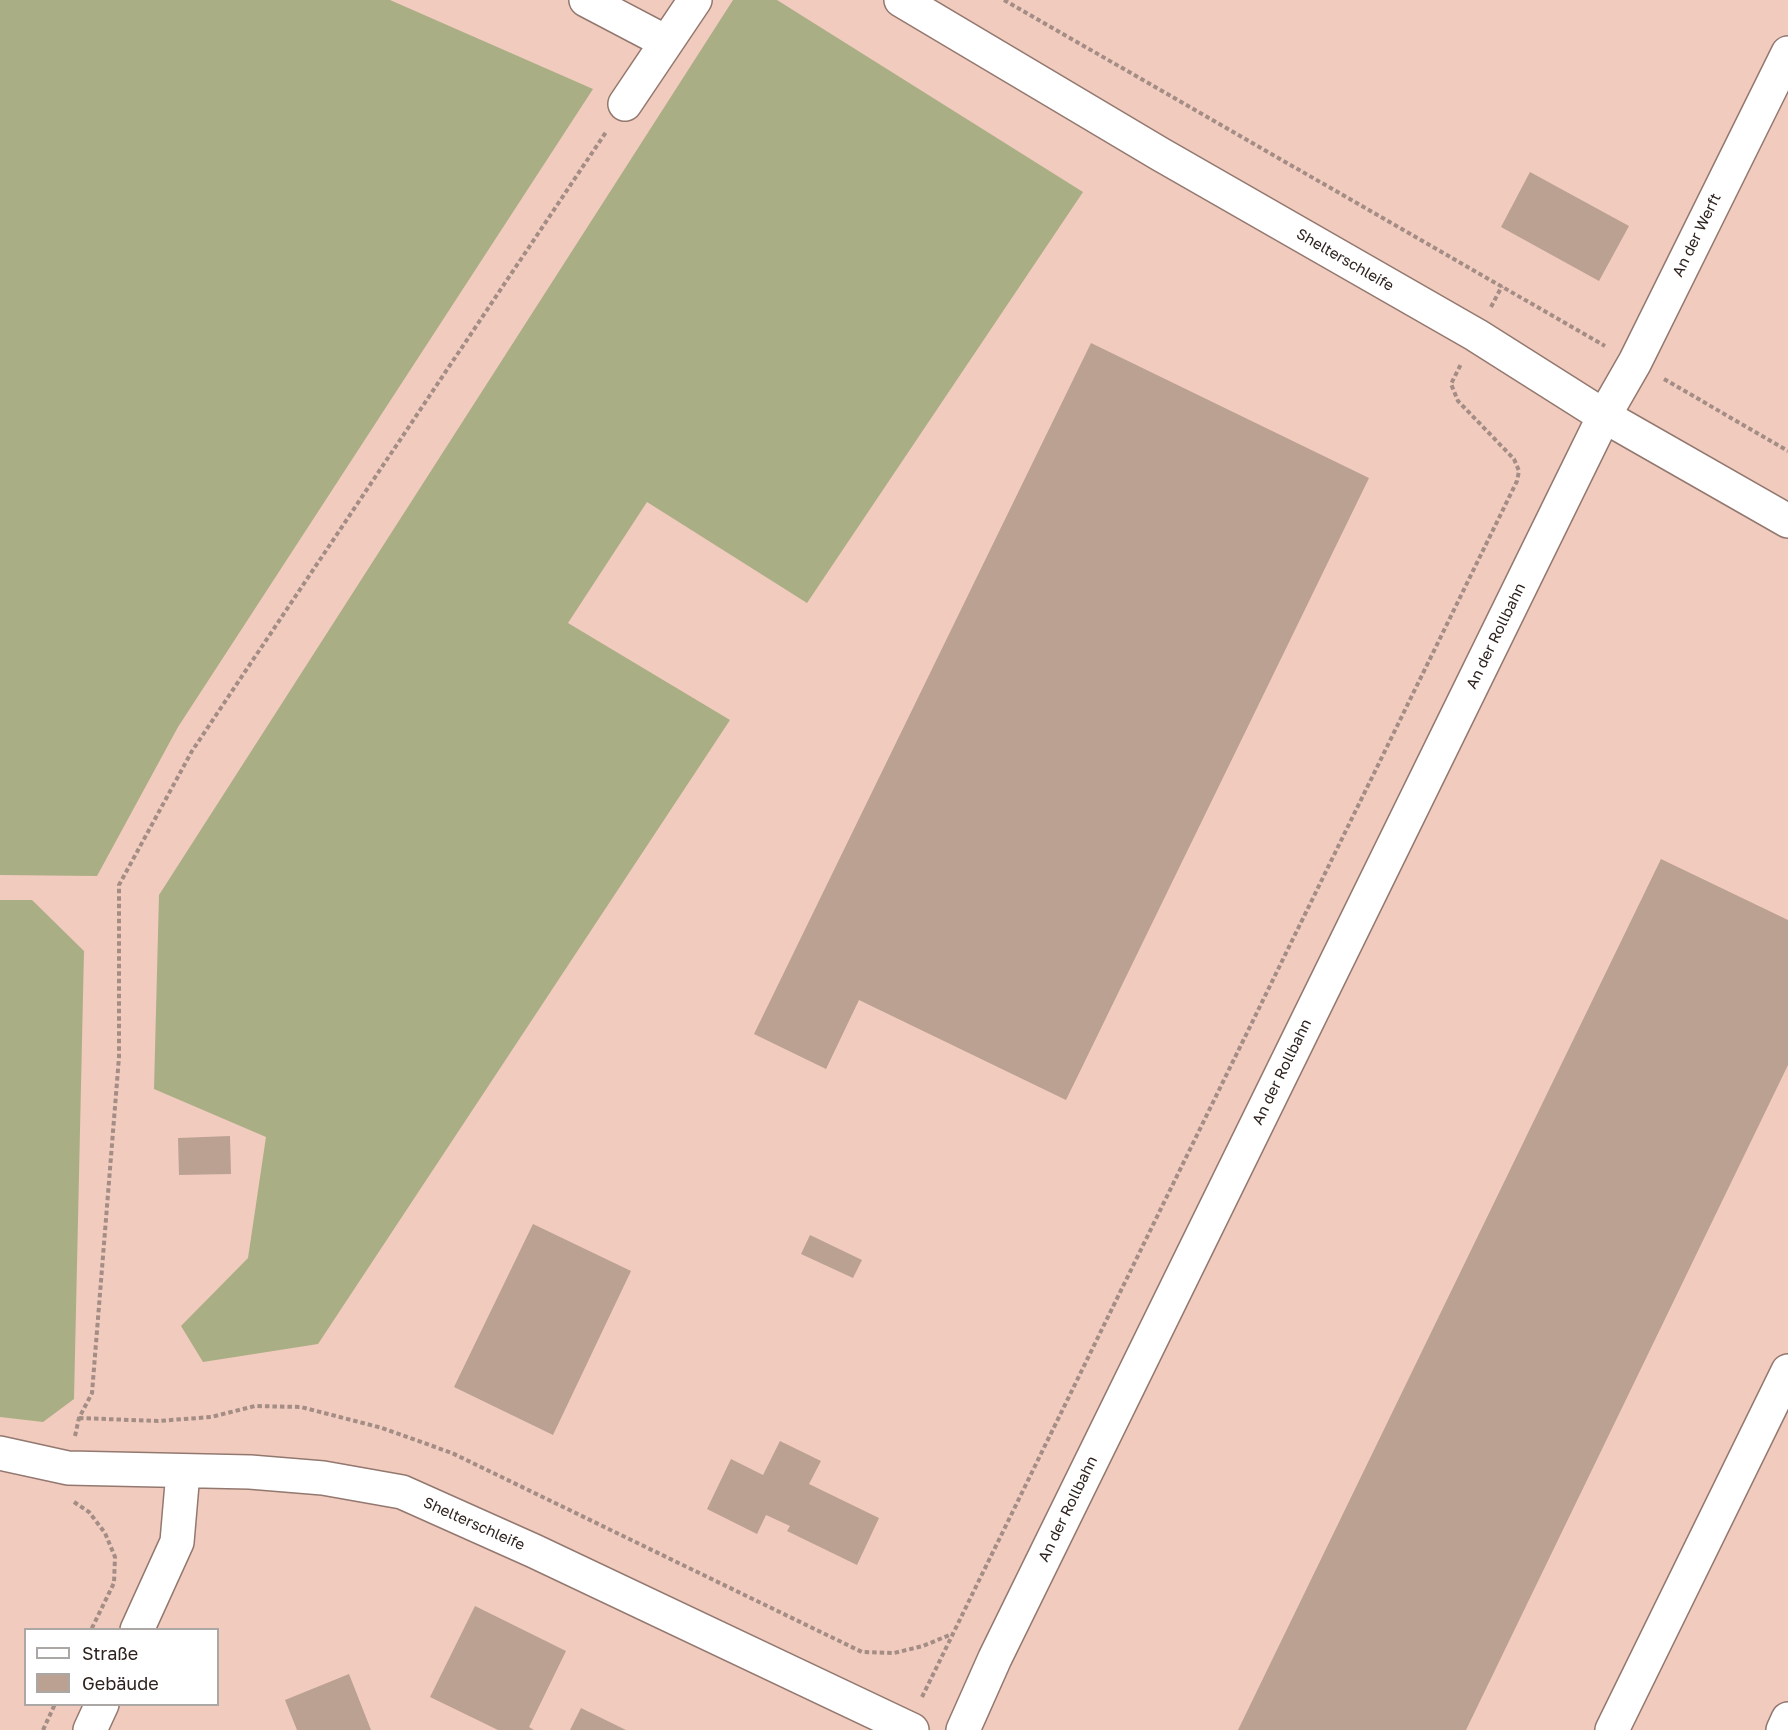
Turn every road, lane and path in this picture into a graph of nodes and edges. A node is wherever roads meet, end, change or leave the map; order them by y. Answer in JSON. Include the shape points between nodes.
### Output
{"nodes":[{"id":1,"x":586,"y":0,"type":"edge"},
{"id":2,"x":694,"y":0,"type":"edge"},
{"id":3,"x":901,"y":0,"type":"edge"},
{"id":4,"x":1004,"y":0,"type":"edge"},
{"id":5,"x":666,"y":42,"type":"junction"},
{"id":6,"x":1788,"y":53,"type":"edge"},
{"id":7,"x":625,"y":104,"type":"joint"},
{"id":8,"x":1502,"y":286,"type":"junction"},
{"id":9,"x":1476,"y":335,"type":"junction"},
{"id":10,"x":1635,"y":362,"type":"junction"},
{"id":11,"x":1604,"y":416,"type":"junction"},
{"id":12,"x":1788,"y":451,"type":"edge"},
{"id":13,"x":1788,"y":521,"type":"edge"},
{"id":14,"x":1788,"y":1371,"type":"edge"},
{"id":15,"x":0,"y":1453,"type":"edge"},
{"id":16,"x":68,"y":1468,"type":"junction"},
{"id":17,"x":183,"y":1472,"type":"junction"},
{"id":18,"x":92,"y":1628,"type":"edge"},
{"id":19,"x":137,"y":1628,"type":"edge"},
{"id":20,"x":54,"y":1706,"type":"edge"},
{"id":21,"x":101,"y":1706,"type":"edge"},
{"id":22,"x":1788,"y":1719,"type":"edge"},
{"id":23,"x":909,"y":1729,"type":"edge"},
{"id":24,"x":43,"y":1730,"type":"edge"},
{"id":25,"x":90,"y":1730,"type":"edge"},
{"id":26,"x":963,"y":1730,"type":"edge"},
{"id":27,"x":1612,"y":1730,"type":"edge"},
{"id":28,"x":1783,"y":1730,"type":"edge"}],
"edges":[{"from":1,"to":5,"type":"street"},
{"from":2,"to":5,"type":"street"},
{"from":3,"to":9,"type":"street","name":"Shelterschleife"},
{"from":4,"to":8,"type":"path"},
{"from":5,"to":7,"type":"street"},
{"from":6,"to":10,"type":"street","name":"An der Werft"},
{"from":7,"to":16,"type":"path","via":[[192,751],[118,885],[119,1057],[92,1393],[79,1418]]},
{"from":8,"to":9,"type":"path"},
{"from":8,"to":10,"type":"path"},
{"from":9,"to":11,"type":"street","name":"Shelterschleife"},
{"from":9,"to":23,"type":"path","via":[[1451,384],[1458,401],[1514,459],[1519,471],[1517,481]]},
{"from":10,"to":11,"type":"street","name":"An der Werft"},
{"from":10,"to":12,"type":"path"},
{"from":11,"to":13,"type":"street","name":"Shelterschleife"},
{"from":11,"to":26,"type":"street","name":"An der Rollbahn"},
{"from":14,"to":27,"type":"street"},
{"from":15,"to":16,"type":"street","name":"Shelterschleife"},
{"from":16,"to":17,"type":"street","name":"Shelterschleife"},
{"from":16,"to":18,"type":"path","via":[[66,1492],[105,1533],[115,1557],[114,1583]]},
{"from":17,"to":19,"type":"street","via":[[177,1542]]},
{"from":17,"to":23,"type":"street","name":"Shelterschleife","via":[[323,1478],[402,1492]]},
{"from":20,"to":24,"type":"path"},
{"from":21,"to":25,"type":"street"},
{"from":22,"to":28,"type":"street"}]}
